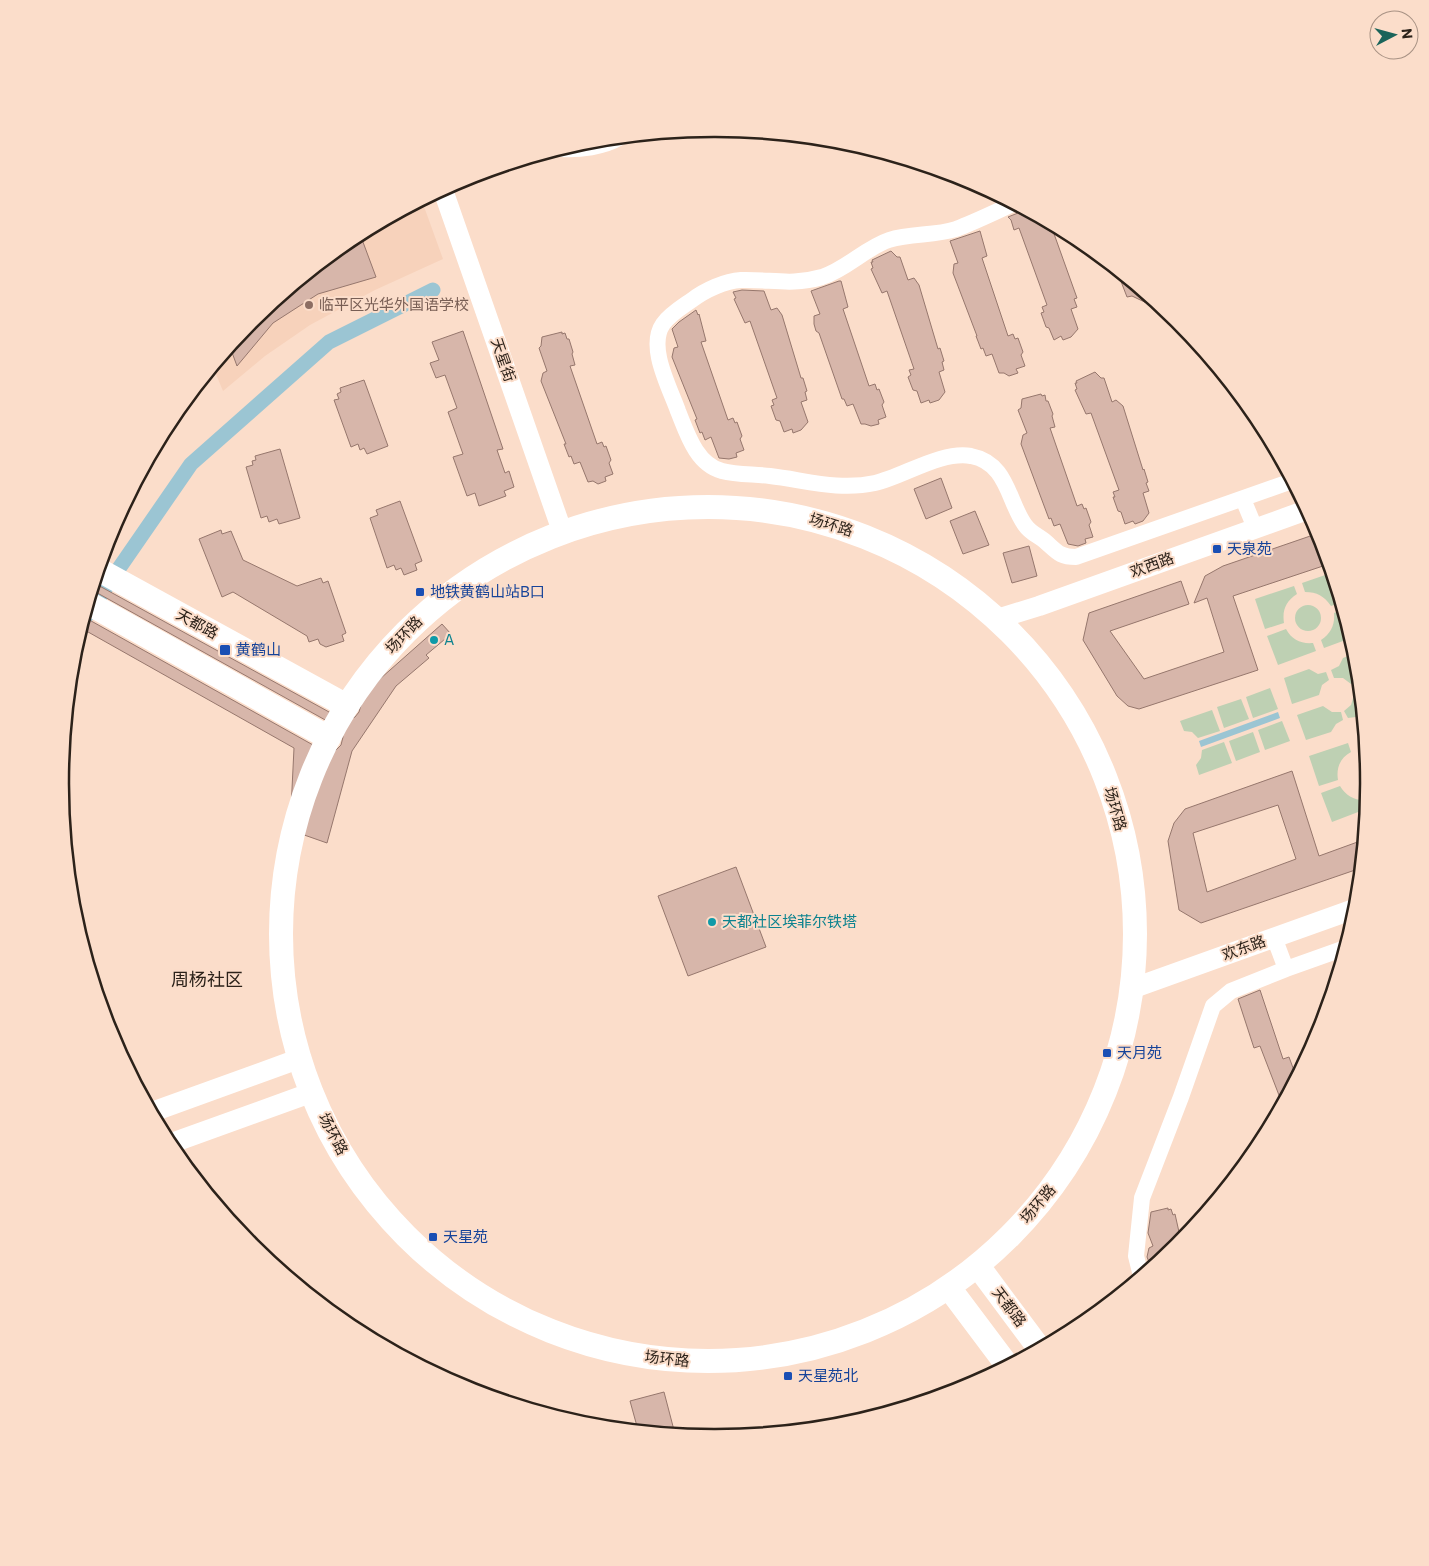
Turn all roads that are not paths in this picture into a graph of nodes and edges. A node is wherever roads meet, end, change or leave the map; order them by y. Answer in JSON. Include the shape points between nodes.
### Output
{"nodes":[{"id":1,"x":445,"y":196,"type":"edge"},
{"id":2,"x":1006,"y":207,"type":"edge"},
{"id":3,"x":1286,"y":483,"type":"edge"},
{"id":4,"x":1243,"y":499,"type":"junction"},
{"id":5,"x":1301,"y":512,"type":"edge"},
{"id":6,"x":1255,"y":528,"type":"junction"},
{"id":7,"x":562,"y":531,"type":"junction"},
{"id":8,"x":104,"y":573,"type":"edge"},
{"id":9,"x":94,"y":606,"type":"edge"},
{"id":10,"x":997,"y":619,"type":"junction"},
{"id":11,"x":347,"y":706,"type":"junction"},
{"id":12,"x":329,"y":738,"type":"junction"},
{"id":13,"x":1347,"y":911,"type":"edge"},
{"id":14,"x":1274,"y":938,"type":"junction"},
{"id":15,"x":1338,"y":951,"type":"edge"},
{"id":16,"x":1286,"y":969,"type":"junction"},
{"id":17,"x":1131,"y":988,"type":"junction"},
{"id":18,"x":300,"y":1058,"type":"junction"},
{"id":19,"x":313,"y":1092,"type":"junction"},
{"id":20,"x":158,"y":1110,"type":"edge"},
{"id":21,"x":177,"y":1141,"type":"edge"},
{"id":22,"x":978,"y":1266,"type":"junction"},
{"id":23,"x":1139,"y":1270,"type":"edge"},
{"id":24,"x":950,"y":1288,"type":"junction"},
{"id":25,"x":1035,"y":1343,"type":"edge"},
{"id":26,"x":1003,"y":1360,"type":"edge"}],
"edges":[{"from":1,"to":7,"type":"street","name":"天星街"},
{"from":2,"to":4,"type":"street","via":[[955,229],[888,240],[846,266],[808,281],[739,280],[723,284],[676,311],[658,332],[656,345],[690,442],[700,455],[720,470],[829,486],[876,483],[946,457],[972,456],[985,461],[1005,482],[1032,534],[1066,557],[1076,557]]},
{"from":3,"to":4,"type":"street"},
{"from":4,"to":6,"type":"street"},
{"from":5,"to":6,"type":"street","name":"欢西路"},
{"from":6,"to":10,"type":"street","name":"欢西路"},
{"from":7,"to":10,"type":"main road","name":"场环路","via":[[644,510],[702,505],[762,508],[811,518],[865,535],[904,553],[949,580]]},
{"from":7,"to":11,"type":"main road","name":"场环路","via":[[512,553],[434,604],[396,640]]},
{"from":8,"to":11,"type":"main road","name":"天都路"},
{"from":9,"to":12,"type":"main road"},
{"from":10,"to":17,"type":"main road","name":"场环路","via":[[1022,643],[1054,683],[1078,720],[1111,794],[1131,878],[1134,966]]},
{"from":11,"to":12,"type":"main road","name":"场环路"},
{"from":12,"to":18,"type":"main road","name":"场环路","via":[[301,804],[284,884],[284,975]]},
{"from":13,"to":14,"type":"street","name":"欢东路"},
{"from":14,"to":16,"type":"street"},
{"from":14,"to":17,"type":"street","name":"欢东路"},
{"from":15,"to":16,"type":"street"},
{"from":16,"to":23,"type":"street","via":[[1231,991],[1213,1006],[1142,1198],[1136,1256]]},
{"from":17,"to":22,"type":"main road","name":"场环路","via":[[1112,1072],[1080,1145],[1031,1214]]},
{"from":18,"to":19,"type":"main road","name":"场环路"},
{"from":18,"to":20,"type":"street"},
{"from":19,"to":21,"type":"street"},
{"from":19,"to":24,"type":"main road","name":"场环路","via":[[340,1149],[363,1185],[421,1250],[454,1277],[519,1318],[592,1346],[683,1362],[725,1362],[780,1356],[869,1331],[930,1302]]},
{"from":22,"to":24,"type":"main road","name":"场环路"},
{"from":22,"to":25,"type":"main road","name":"天都路"},
{"from":24,"to":26,"type":"main road"}]}
